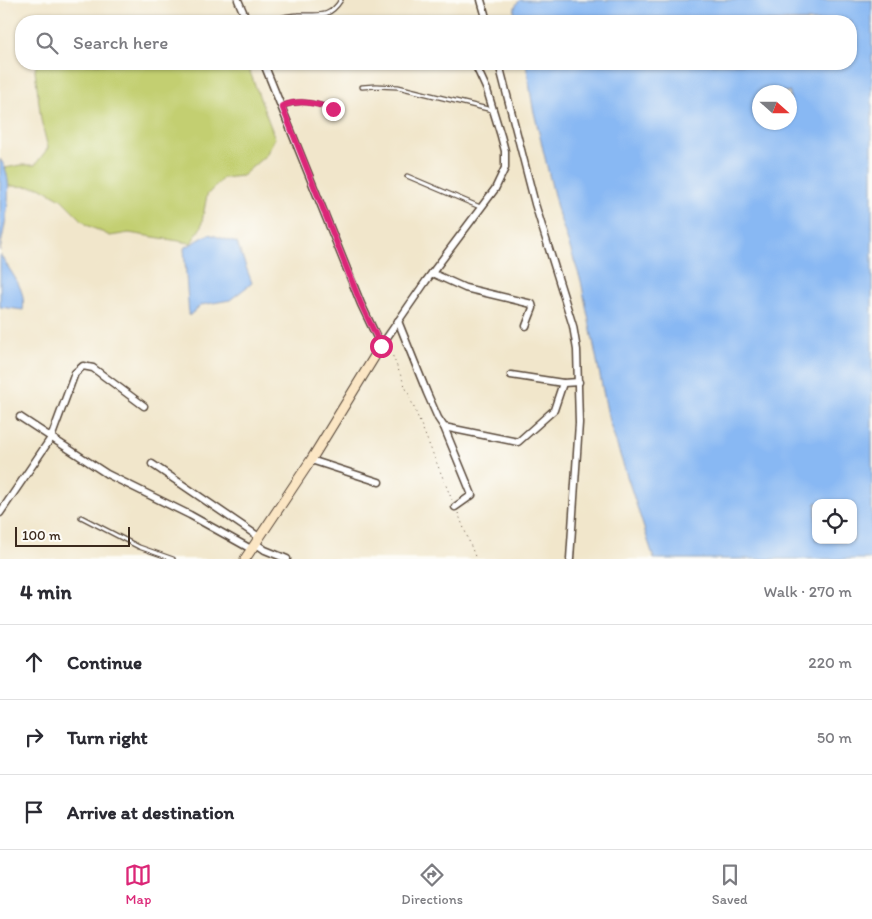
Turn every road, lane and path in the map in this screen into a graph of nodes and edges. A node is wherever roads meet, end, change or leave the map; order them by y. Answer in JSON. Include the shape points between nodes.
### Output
{"nodes":[{"id":1,"x":238,"y":0,"type":"edge"},
{"id":2,"x":341,"y":0,"type":"edge"},
{"id":3,"x":481,"y":0,"type":"edge"},
{"id":4,"x":244,"y":15,"type":"edge"},
{"id":5,"x":293,"y":15,"type":"edge"},
{"id":6,"x":485,"y":15,"type":"edge"},
{"id":7,"x":267,"y":70,"type":"edge"},
{"id":8,"x":478,"y":70,"type":"edge"},
{"id":9,"x":501,"y":70,"type":"edge"},
{"id":10,"x":362,"y":87,"type":"dead end"},
{"id":11,"x":282,"y":106,"type":"junction"},
{"id":12,"x":333,"y":109,"type":"dead end"},
{"id":13,"x":492,"y":110,"type":"junction"},
{"id":14,"x":407,"y":176,"type":"dead end"},
{"id":15,"x":481,"y":207,"type":"junction"},
{"id":16,"x":432,"y":273,"type":"junction"},
{"id":17,"x":398,"y":321,"type":"junction"},
{"id":18,"x":526,"y":326,"type":"dead end"},
{"id":19,"x":383,"y":343,"type":"junction"},
{"id":20,"x":511,"y":375,"type":"dead end"},
{"id":21,"x":579,"y":382,"type":"junction"},
{"id":22,"x":563,"y":383,"type":"junction"},
{"id":23,"x":144,"y":406,"type":"dead end"},
{"id":24,"x":20,"y":418,"type":"dead end"},
{"id":25,"x":444,"y":427,"type":"junction"},
{"id":26,"x":51,"y":438,"type":"junction"},
{"id":27,"x":311,"y":460,"type":"junction"},
{"id":28,"x":152,"y":464,"type":"dead end"},
{"id":29,"x":379,"y":482,"type":"dead end"},
{"id":30,"x":455,"y":508,"type":"junction"},
{"id":31,"x":0,"y":512,"type":"edge"},
{"id":32,"x":81,"y":517,"type":"dead end"},
{"id":33,"x":255,"y":543,"type":"junction"},
{"id":34,"x":173,"y":559,"type":"edge"},
{"id":35,"x":245,"y":559,"type":"edge"},
{"id":36,"x":287,"y":559,"type":"edge"},
{"id":37,"x":476,"y":559,"type":"edge"},
{"id":38,"x":570,"y":559,"type":"edge"}],
"edges":[{"from":1,"to":4,"type":"street"},
{"from":2,"to":5,"type":"lane","via":[[327,14]]},
{"from":3,"to":6,"type":"street"},
{"from":7,"to":11,"type":"street"},
{"from":8,"to":13,"type":"street"},
{"from":9,"to":21,"type":"street","via":[[573,326]]},
{"from":10,"to":13,"type":"lane","via":[[398,87]]},
{"from":11,"to":12,"type":"lane","via":[[303,101]]},
{"from":11,"to":19,"type":"street","via":[[361,304]]},
{"from":13,"to":15,"type":"street","via":[[505,151],[505,168]]},
{"from":14,"to":15,"type":"lane"},
{"from":15,"to":16,"type":"street"},
{"from":16,"to":17,"type":"street"},
{"from":16,"to":18,"type":"street","via":[[465,288],[532,304]]},
{"from":17,"to":19,"type":"street"},
{"from":17,"to":25,"type":"street"},
{"from":19,"to":27,"type":"street"},
{"from":19,"to":30,"type":"path"},
{"from":20,"to":22,"type":"street"},
{"from":21,"to":22,"type":"street"},
{"from":21,"to":38,"type":"street"},
{"from":22,"to":25,"type":"street","via":[[554,410],[518,442]]},
{"from":23,"to":26,"type":"street","via":[[99,372],[83,366],[76,373]]},
{"from":24,"to":26,"type":"street"},
{"from":25,"to":30,"type":"street","via":[[472,495]]},
{"from":26,"to":31,"type":"street"},
{"from":26,"to":33,"type":"street","via":[[107,474]]},
{"from":27,"to":29,"type":"street"},
{"from":27,"to":33,"type":"street"},
{"from":28,"to":33,"type":"street"},
{"from":30,"to":37,"type":"path"},
{"from":32,"to":34,"type":"lane","via":[[139,547]]},
{"from":33,"to":35,"type":"street"},
{"from":33,"to":36,"type":"street"}]}
